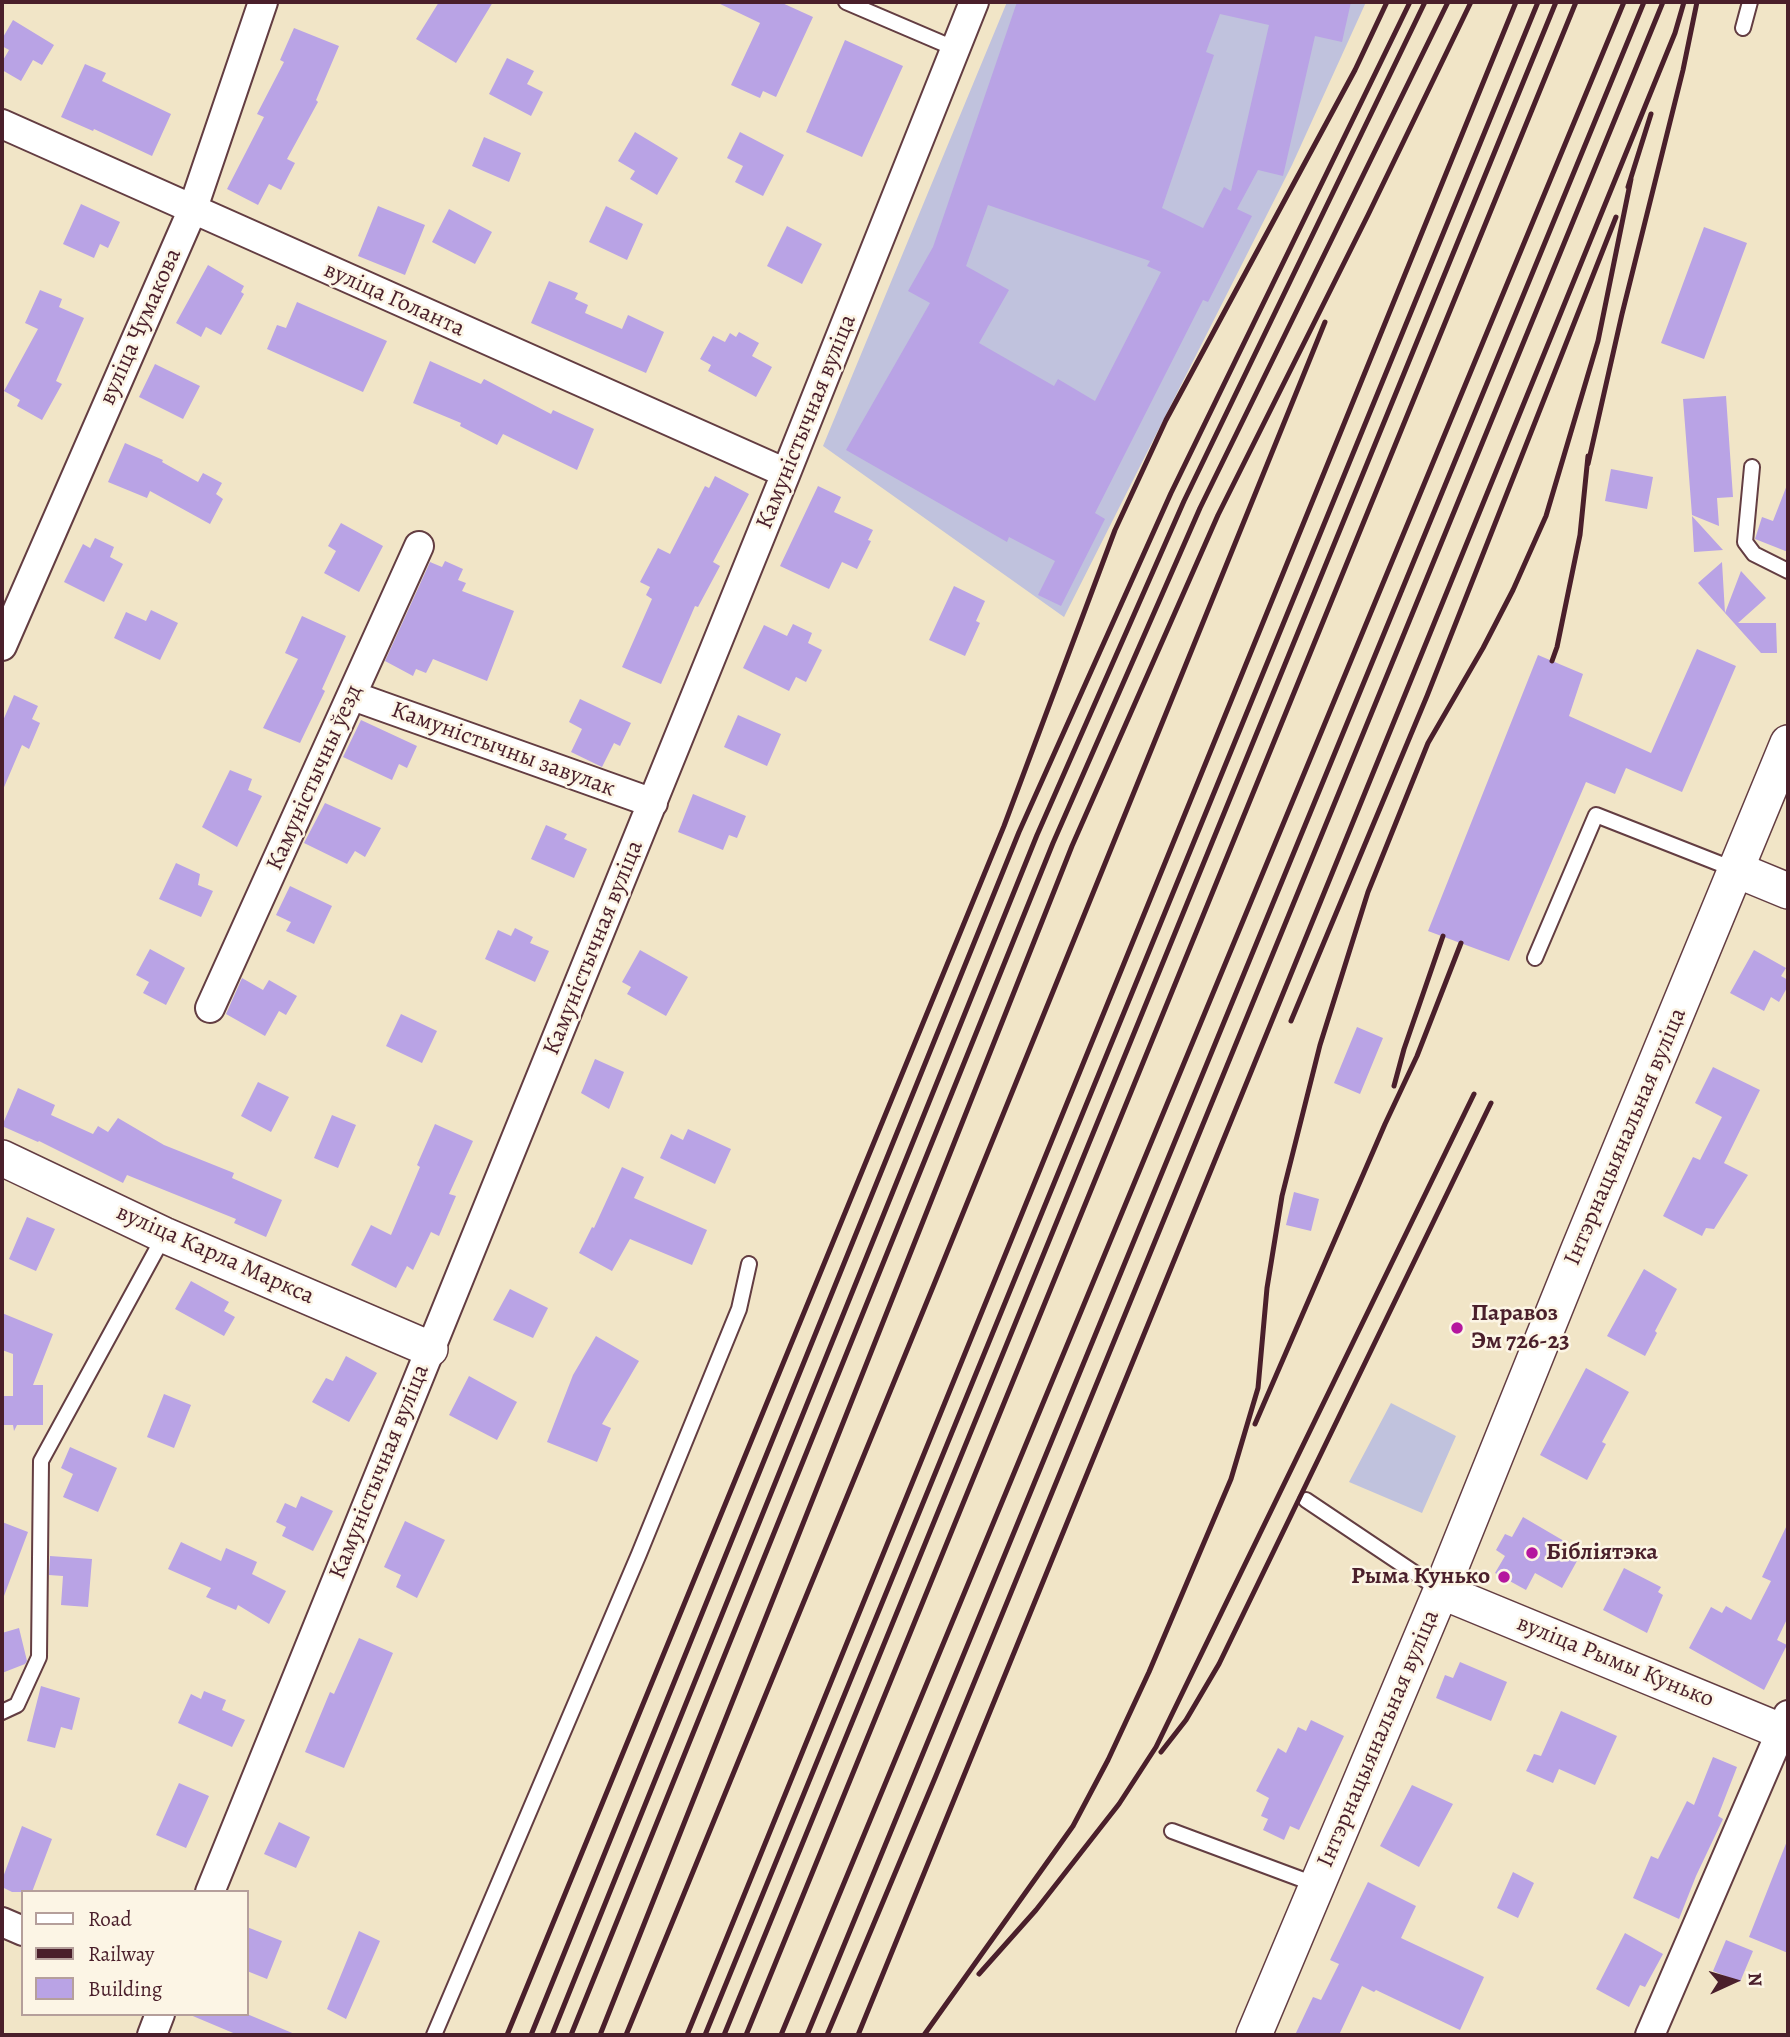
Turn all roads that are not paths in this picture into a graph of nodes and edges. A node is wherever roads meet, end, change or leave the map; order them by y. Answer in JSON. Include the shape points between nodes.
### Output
{"nodes":[{"id":1,"x":263,"y":2,"type":"edge"},
{"id":2,"x":846,"y":2,"type":"edge"},
{"id":3,"x":974,"y":2,"type":"edge"},
{"id":4,"x":1750,"y":2,"type":"edge"},
{"id":5,"x":1743,"y":28,"type":"dead end"},
{"id":6,"x":956,"y":49,"type":"junction"},
{"id":7,"x":2,"y":124,"type":"edge"},
{"id":8,"x":192,"y":211,"type":"junction"},
{"id":9,"x":1752,"y":467,"type":"dead end"},
{"id":10,"x":786,"y":473,"type":"junction"},
{"id":11,"x":419,"y":546,"type":"dead end"},
{"id":12,"x":1788,"y":571,"type":"edge"},
{"id":13,"x":2,"y":646,"type":"edge"},
{"id":14,"x":353,"y":696,"type":"junction"},
{"id":15,"x":1788,"y":743,"type":"edge"},
{"id":16,"x":653,"y":803,"type":"junction"},
{"id":17,"x":1737,"y":870,"type":"junction"},
{"id":18,"x":1788,"y":891,"type":"edge"},
{"id":19,"x":1535,"y":958,"type":"dead end"},
{"id":20,"x":210,"y":1008,"type":"dead end"},
{"id":21,"x":2,"y":1158,"type":"edge"},
{"id":22,"x":164,"y":1235,"type":"junction"},
{"id":23,"x":749,"y":1264,"type":"dead end"},
{"id":24,"x":430,"y":1349,"type":"junction"},
{"id":25,"x":1306,"y":1500,"type":"dead end"},
{"id":26,"x":1441,"y":1591,"type":"junction"},
{"id":27,"x":2,"y":1712,"type":"edge"},
{"id":28,"x":1786,"y":1727,"type":"edge"},
{"id":29,"x":1172,"y":1831,"type":"dead end"},
{"id":30,"x":1317,"y":1885,"type":"junction"},
{"id":31,"x":211,"y":1890,"type":"edge"},
{"id":32,"x":2,"y":1922,"type":"edge"},
{"id":33,"x":21,"y":1930,"type":"edge"},
{"id":34,"x":159,"y":2016,"type":"edge"},
{"id":35,"x":152,"y":2035,"type":"edge"},
{"id":36,"x":434,"y":2035,"type":"edge"},
{"id":37,"x":1254,"y":2035,"type":"edge"},
{"id":38,"x":1650,"y":2035,"type":"edge"}],
"edges":[{"from":1,"to":8,"type":"street","name":"вуліца Чумакова"},
{"from":2,"to":6,"type":"lane"},
{"from":3,"to":6,"type":"street","name":"Камуністычная вуліца"},
{"from":4,"to":5,"type":"lane"},
{"from":6,"to":10,"type":"street","name":"Камуністычная вуліца"},
{"from":7,"to":8,"type":"street","name":"вуліца Голанта"},
{"from":8,"to":10,"type":"street","name":"вуліца Голанта"},
{"from":8,"to":13,"type":"street","name":"вуліца Чумакова"},
{"from":9,"to":12,"type":"lane","via":[[1745,542],[1754,554]]},
{"from":10,"to":16,"type":"street","name":"Камуністычная вуліца"},
{"from":11,"to":14,"type":"street","name":"Камуністычны ўезд"},
{"from":14,"to":16,"type":"street","name":"Камуністычны завулак"},
{"from":14,"to":20,"type":"street","name":"Камуністычны ўезд"},
{"from":15,"to":17,"type":"street","name":"Інтэрнацыянальная вуліца"},
{"from":16,"to":24,"type":"street","name":"Камуністычная вуліца"},
{"from":17,"to":18,"type":"street"},
{"from":17,"to":19,"type":"lane","via":[[1596,815]]},
{"from":17,"to":26,"type":"street","name":"Інтэрнацыянальная вуліца"},
{"from":21,"to":22,"type":"street","name":"вуліца Карла Маркса"},
{"from":22,"to":24,"type":"street","name":"вуліца Карла Маркса"},
{"from":22,"to":27,"type":"lane","via":[[41,1461],[39,1657],[17,1705]]},
{"from":23,"to":36,"type":"lane","via":[[739,1309],[708,1386]]},
{"from":24,"to":31,"type":"street","name":"Камуністычная вуліца"},
{"from":25,"to":26,"type":"lane"},
{"from":26,"to":28,"type":"street","name":"вуліца Рымы Кунько"},
{"from":26,"to":30,"type":"street","name":"Інтэрнацыянальная вуліца"},
{"from":28,"to":38,"type":"street"},
{"from":29,"to":30,"type":"lane"},
{"from":30,"to":37,"type":"street","name":"Інтэрнацыянальная вуліца"},
{"from":32,"to":33,"type":"street"},
{"from":34,"to":35,"type":"street"}]}
